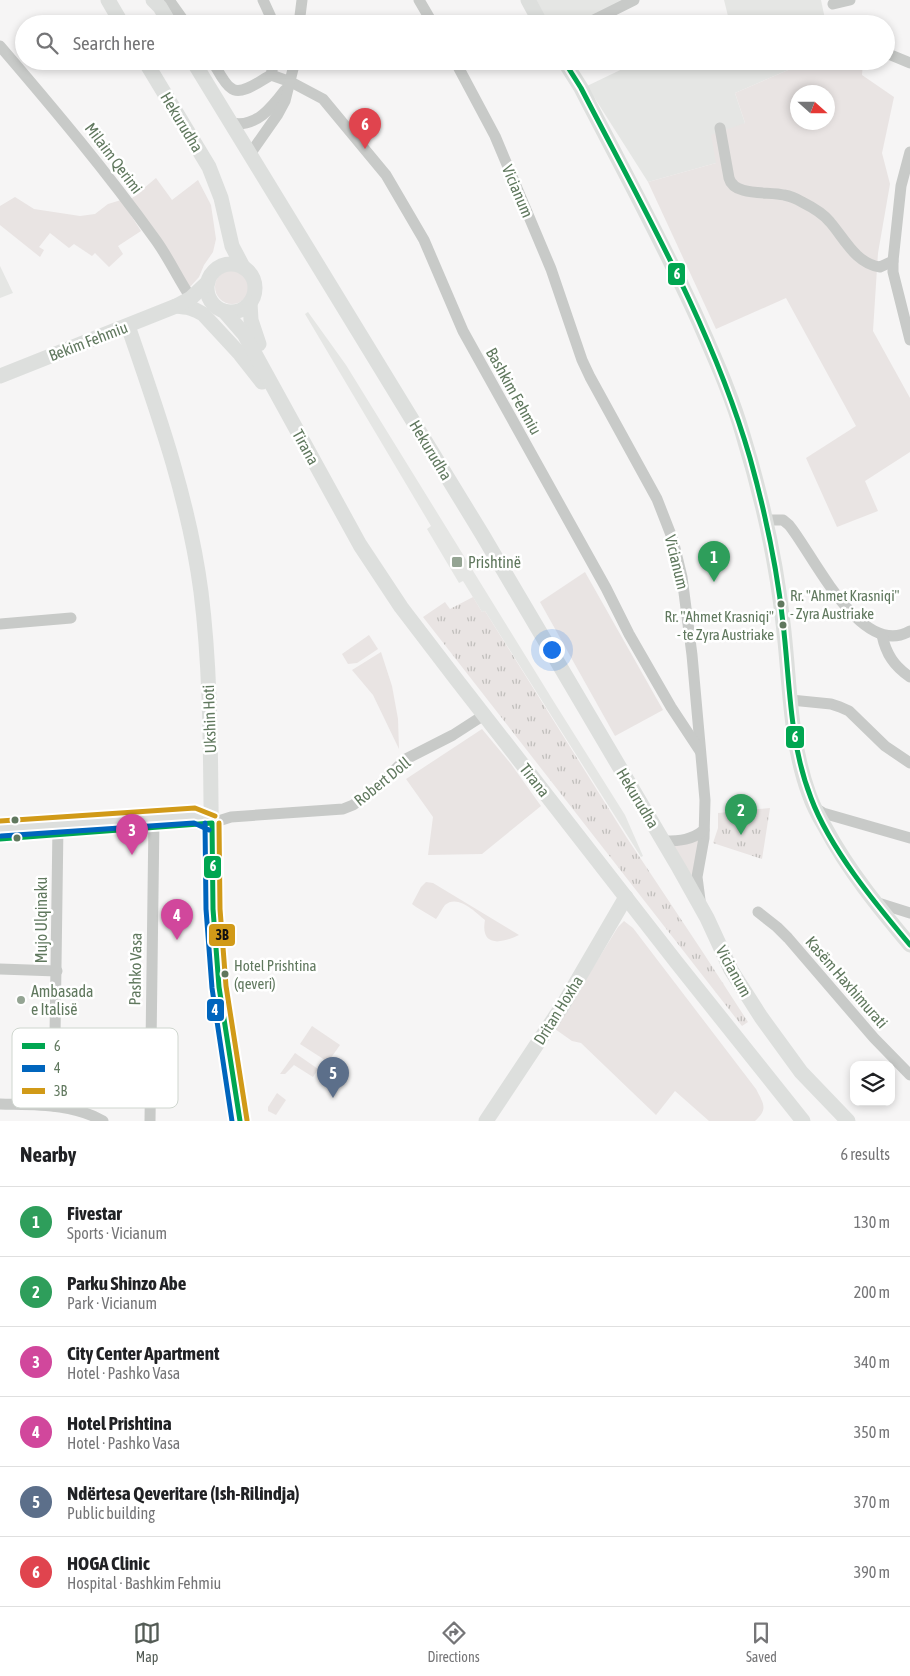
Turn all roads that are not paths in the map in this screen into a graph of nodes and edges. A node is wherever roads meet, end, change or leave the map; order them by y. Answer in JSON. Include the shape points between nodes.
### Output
{"nodes":[{"id":1,"x":108,"y":0,"type":"edge"},
{"id":2,"x":263,"y":0,"type":"edge"},
{"id":3,"x":302,"y":0,"type":"edge"},
{"id":4,"x":420,"y":0,"type":"edge"},
{"id":5,"x":528,"y":0,"type":"edge"},
{"id":6,"x":634,"y":0,"type":"edge"},
{"id":7,"x":850,"y":0,"type":"edge"},
{"id":8,"x":161,"y":2,"type":"edge"},
{"id":9,"x":833,"y":4,"type":"dead end"},
{"id":10,"x":117,"y":15,"type":"edge"},
{"id":11,"x":166,"y":15,"type":"edge"},
{"id":12,"x":176,"y":15,"type":"edge"},
{"id":13,"x":270,"y":15,"type":"edge"},
{"id":14,"x":300,"y":15,"type":"edge"},
{"id":15,"x":428,"y":15,"type":"edge"},
{"id":16,"x":536,"y":15,"type":"edge"},
{"id":17,"x":604,"y":15,"type":"edge"},
{"id":18,"x":0,"y":46,"type":"edge"},
{"id":19,"x":895,"y":57,"type":"edge"},
{"id":20,"x":910,"y":62,"type":"edge"},
{"id":21,"x":15,"y":63,"type":"edge"},
{"id":22,"x":21,"y":70,"type":"edge"},
{"id":23,"x":150,"y":70,"type":"edge"},
{"id":24,"x":199,"y":70,"type":"edge"},
{"id":25,"x":218,"y":70,"type":"edge"},
{"id":26,"x":272,"y":70,"type":"edge"},
{"id":27,"x":293,"y":70,"type":"edge"},
{"id":28,"x":460,"y":70,"type":"edge"},
{"id":29,"x":570,"y":70,"type":"edge"},
{"id":30,"x":271,"y":75,"type":"junction"},
{"id":31,"x":290,"y":82,"type":"junction"},
{"id":32,"x":232,"y":123,"type":"junction"},
{"id":33,"x":720,"y":128,"type":"dead end"},
{"id":34,"x":910,"y":152,"type":"edge"},
{"id":35,"x":250,"y":154,"type":"junction"},
{"id":36,"x":223,"y":212,"type":"junction"},
{"id":37,"x":893,"y":261,"type":"junction"},
{"id":38,"x":221,"y":267,"type":"junction"},
{"id":39,"x":243,"y":267,"type":"junction"},
{"id":40,"x":208,"y":282,"type":"junction"},
{"id":41,"x":191,"y":298,"type":"junction"},
{"id":42,"x":250,"y":303,"type":"junction"},
{"id":43,"x":176,"y":306,"type":"junction"},
{"id":44,"x":220,"y":309,"type":"junction"},
{"id":45,"x":128,"y":326,"type":"junction"},
{"id":46,"x":910,"y":340,"type":"edge"},
{"id":47,"x":0,"y":376,"type":"edge"},
{"id":48,"x":292,"y":421,"type":"junction"},
{"id":49,"x":766,"y":520,"type":"junction"},
{"id":50,"x":71,"y":618,"type":"dead end"},
{"id":51,"x":0,"y":624,"type":"edge"},
{"id":52,"x":908,"y":633,"type":"edge"},
{"id":53,"x":882,"y":635,"type":"junction"},
{"id":54,"x":910,"y":677,"type":"edge"},
{"id":55,"x":791,"y":700,"type":"junction"},
{"id":56,"x":484,"y":715,"type":"junction"},
{"id":57,"x":701,"y":753,"type":"junction"},
{"id":58,"x":910,"y":763,"type":"edge"},
{"id":59,"x":815,"y":808,"type":"junction"},
{"id":60,"x":154,"y":823,"type":"junction"},
{"id":61,"x":212,"y":823,"type":"junction"},
{"id":62,"x":0,"y":829,"type":"edge"},
{"id":63,"x":58,"y":830,"type":"junction"},
{"id":64,"x":704,"y":830,"type":"junction"},
{"id":65,"x":910,"y":838,"type":"edge"},
{"id":66,"x":0,"y":839,"type":"edge"},
{"id":67,"x":664,"y":841,"type":"junction"},
{"id":68,"x":626,"y":897,"type":"junction"},
{"id":69,"x":875,"y":902,"type":"junction"},
{"id":70,"x":758,"y":912,"type":"dead end"},
{"id":71,"x":910,"y":913,"type":"edge"},
{"id":72,"x":707,"y":918,"type":"junction"},
{"id":73,"x":910,"y":945,"type":"edge"},
{"id":74,"x":0,"y":969,"type":"edge"},
{"id":75,"x":57,"y":971,"type":"junction"},
{"id":76,"x":56,"y":1028,"type":"edge"},
{"id":77,"x":151,"y":1028,"type":"edge"},
{"id":78,"x":910,"y":1075,"type":"edge"},
{"id":79,"x":64,"y":1108,"type":"edge"},
{"id":80,"x":150,"y":1108,"type":"edge"},
{"id":81,"x":103,"y":1121,"type":"edge"},
{"id":82,"x":150,"y":1121,"type":"edge"},
{"id":83,"x":240,"y":1121,"type":"edge"},
{"id":84,"x":486,"y":1121,"type":"edge"},
{"id":85,"x":803,"y":1121,"type":"edge"},
{"id":86,"x":848,"y":1121,"type":"edge"}],
"edges":[{"from":1,"to":10,"type":"main road"},
{"from":2,"to":13,"type":"street"},
{"from":3,"to":14,"type":"street"},
{"from":4,"to":15,"type":"street"},
{"from":5,"to":16,"type":"main road"},
{"from":6,"to":17,"type":"street"},
{"from":7,"to":9,"type":"street"},
{"from":8,"to":11,"type":"main road"},
{"from":8,"to":12,"type":"street"},
{"from":18,"to":21,"type":"street","name":"Milaim Qerimi"},
{"from":19,"to":20,"type":"street"},
{"from":22,"to":41,"type":"street","name":"Milaim Qerimi","via":[[67,124],[156,240]]},
{"from":23,"to":36,"type":"main road","name":"Hekurudha","via":[[209,168]]},
{"from":24,"to":32,"type":"main road","name":"Hekurudha"},
{"from":25,"to":30,"type":"street","via":[[231,89],[238,91]]},
{"from":26,"to":30,"type":"street"},
{"from":27,"to":31,"type":"street"},
{"from":28,"to":57,"type":"street","name":"Vicianum","via":[[495,136],[545,253],[586,369],[657,499],[672,540],[688,613]]},
{"from":29,"to":49,"type":"main road","via":[[672,262],[706,339],[737,416]]},
{"from":30,"to":31,"type":"street","name":"Bashkim Fehmiu"},
{"from":31,"to":32,"type":"street","via":[[268,112],[247,123]]},
{"from":31,"to":35,"type":"street","via":[[278,114]]},
{"from":31,"to":57,"type":"street","name":"Bashkim Fehmiu","via":[[323,99],[386,175],[424,240],[463,331],[633,642]]},
{"from":32,"to":35,"type":"main road","name":"Hekurudha"},
{"from":33,"to":37,"type":"street","via":[[731,184],[750,191],[784,194],[801,202],[829,220],[858,257],[880,267]]},
{"from":34,"to":37,"type":"street","via":[[901,186]]},
{"from":35,"to":67,"type":"main road","name":"Hekurudha","via":[[482,534]]},
{"from":36,"to":38,"type":"main road","name":"Hekurudha"},
{"from":36,"to":39,"type":"main road","name":"Hekurudha","via":[[232,246]]},
{"from":37,"to":46,"type":"street","via":[[894,278]]},
{"from":38,"to":39,"type":"main road"},
{"from":38,"to":40,"type":"main road"},
{"from":39,"to":42,"type":"main road","name":"Hekurudha","via":[[249,272],[255,287]]},
{"from":40,"to":41,"type":"main road","name":"Bekim Fehmiu"},
{"from":40,"to":44,"type":"main road","via":[[208,295]]},
{"from":41,"to":43,"type":"main road","name":"Bekim Fehmiu"},
{"from":42,"to":44,"type":"main road","via":[[238,311]]},
{"from":42,"to":48,"type":"main road","name":"Tirana","via":[[253,329]]},
{"from":43,"to":44,"type":"main road","name":"Bekim Fehmiu"},
{"from":43,"to":45,"type":"main road","name":"Bekim Fehmiu"},
{"from":43,"to":48,"type":"main road","via":[[203,314],[240,354]]},
{"from":44,"to":48,"type":"main road","name":"Tirana","via":[[244,334]]},
{"from":45,"to":47,"type":"main road","name":"Bekim Fehmiu"},
{"from":45,"to":61,"type":"main road","name":"Ukshin Hoti","via":[[176,472],[196,562],[206,645]]},
{"from":48,"to":56,"type":"main road","name":"Tirana","via":[[373,565]]},
{"from":49,"to":53,"type":"street","via":[[784,520],[849,610],[864,625]]},
{"from":49,"to":55,"type":"main road","via":[[780,593]]},
{"from":50,"to":51,"type":"street"},
{"from":52,"to":53,"type":"street"},
{"from":53,"to":54,"type":"street","via":[[888,656]]},
{"from":55,"to":58,"type":"street","via":[[831,704],[849,711],[885,746]]},
{"from":55,"to":59,"type":"main road","via":[[803,777]]},
{"from":56,"to":61,"type":"street","name":"Robert Doll","via":[[406,759],[372,792],[343,809],[231,817]]},
{"from":56,"to":68,"type":"main road","name":"Tirana"},
{"from":57,"to":64,"type":"street","name":"Vicianum"},
{"from":59,"to":65,"type":"street"},
{"from":59,"to":69,"type":"main road","via":[[844,860]]},
{"from":60,"to":61,"type":"main road","name":"Robert Doll"},
{"from":60,"to":63,"type":"main road","name":"Robert Doll"},
{"from":60,"to":77,"type":"street","name":"Pashko Vasa"},
{"from":61,"to":83,"type":"main road","name":"Ukshin Hoti","via":[[218,978]]},
{"from":62,"to":63,"type":"main road","name":"Robert Doll"},
{"from":63,"to":66,"type":"main road","name":"Robert Doll"},
{"from":63,"to":75,"type":"street","name":"Mujo Ulqinaku"},
{"from":64,"to":67,"type":"street","name":"Hekurudha","via":[[686,840]]},
{"from":64,"to":72,"type":"street","name":"Vicianum","via":[[697,877],[701,905]]},
{"from":67,"to":72,"type":"main road","name":"Hekurudha"},
{"from":68,"to":84,"type":"main road","name":"Dritan Hoxha","via":[[562,1005]]},
{"from":68,"to":85,"type":"main road","name":"Tirana"},
{"from":69,"to":71,"type":"street"},
{"from":69,"to":73,"type":"main road"},
{"from":70,"to":78,"type":"street","name":"Kasëm Haxhimurati","via":[[788,938]]},
{"from":72,"to":86,"type":"main road","name":"Vicianum","via":[[731,970],[761,1017],[800,1072]]},
{"from":74,"to":75,"type":"street"},
{"from":75,"to":76,"type":"street","name":"Mujo Ulqinaku"},
{"from":79,"to":81,"type":"street"},
{"from":80,"to":82,"type":"street","name":"Pashko Vasa"}]}
